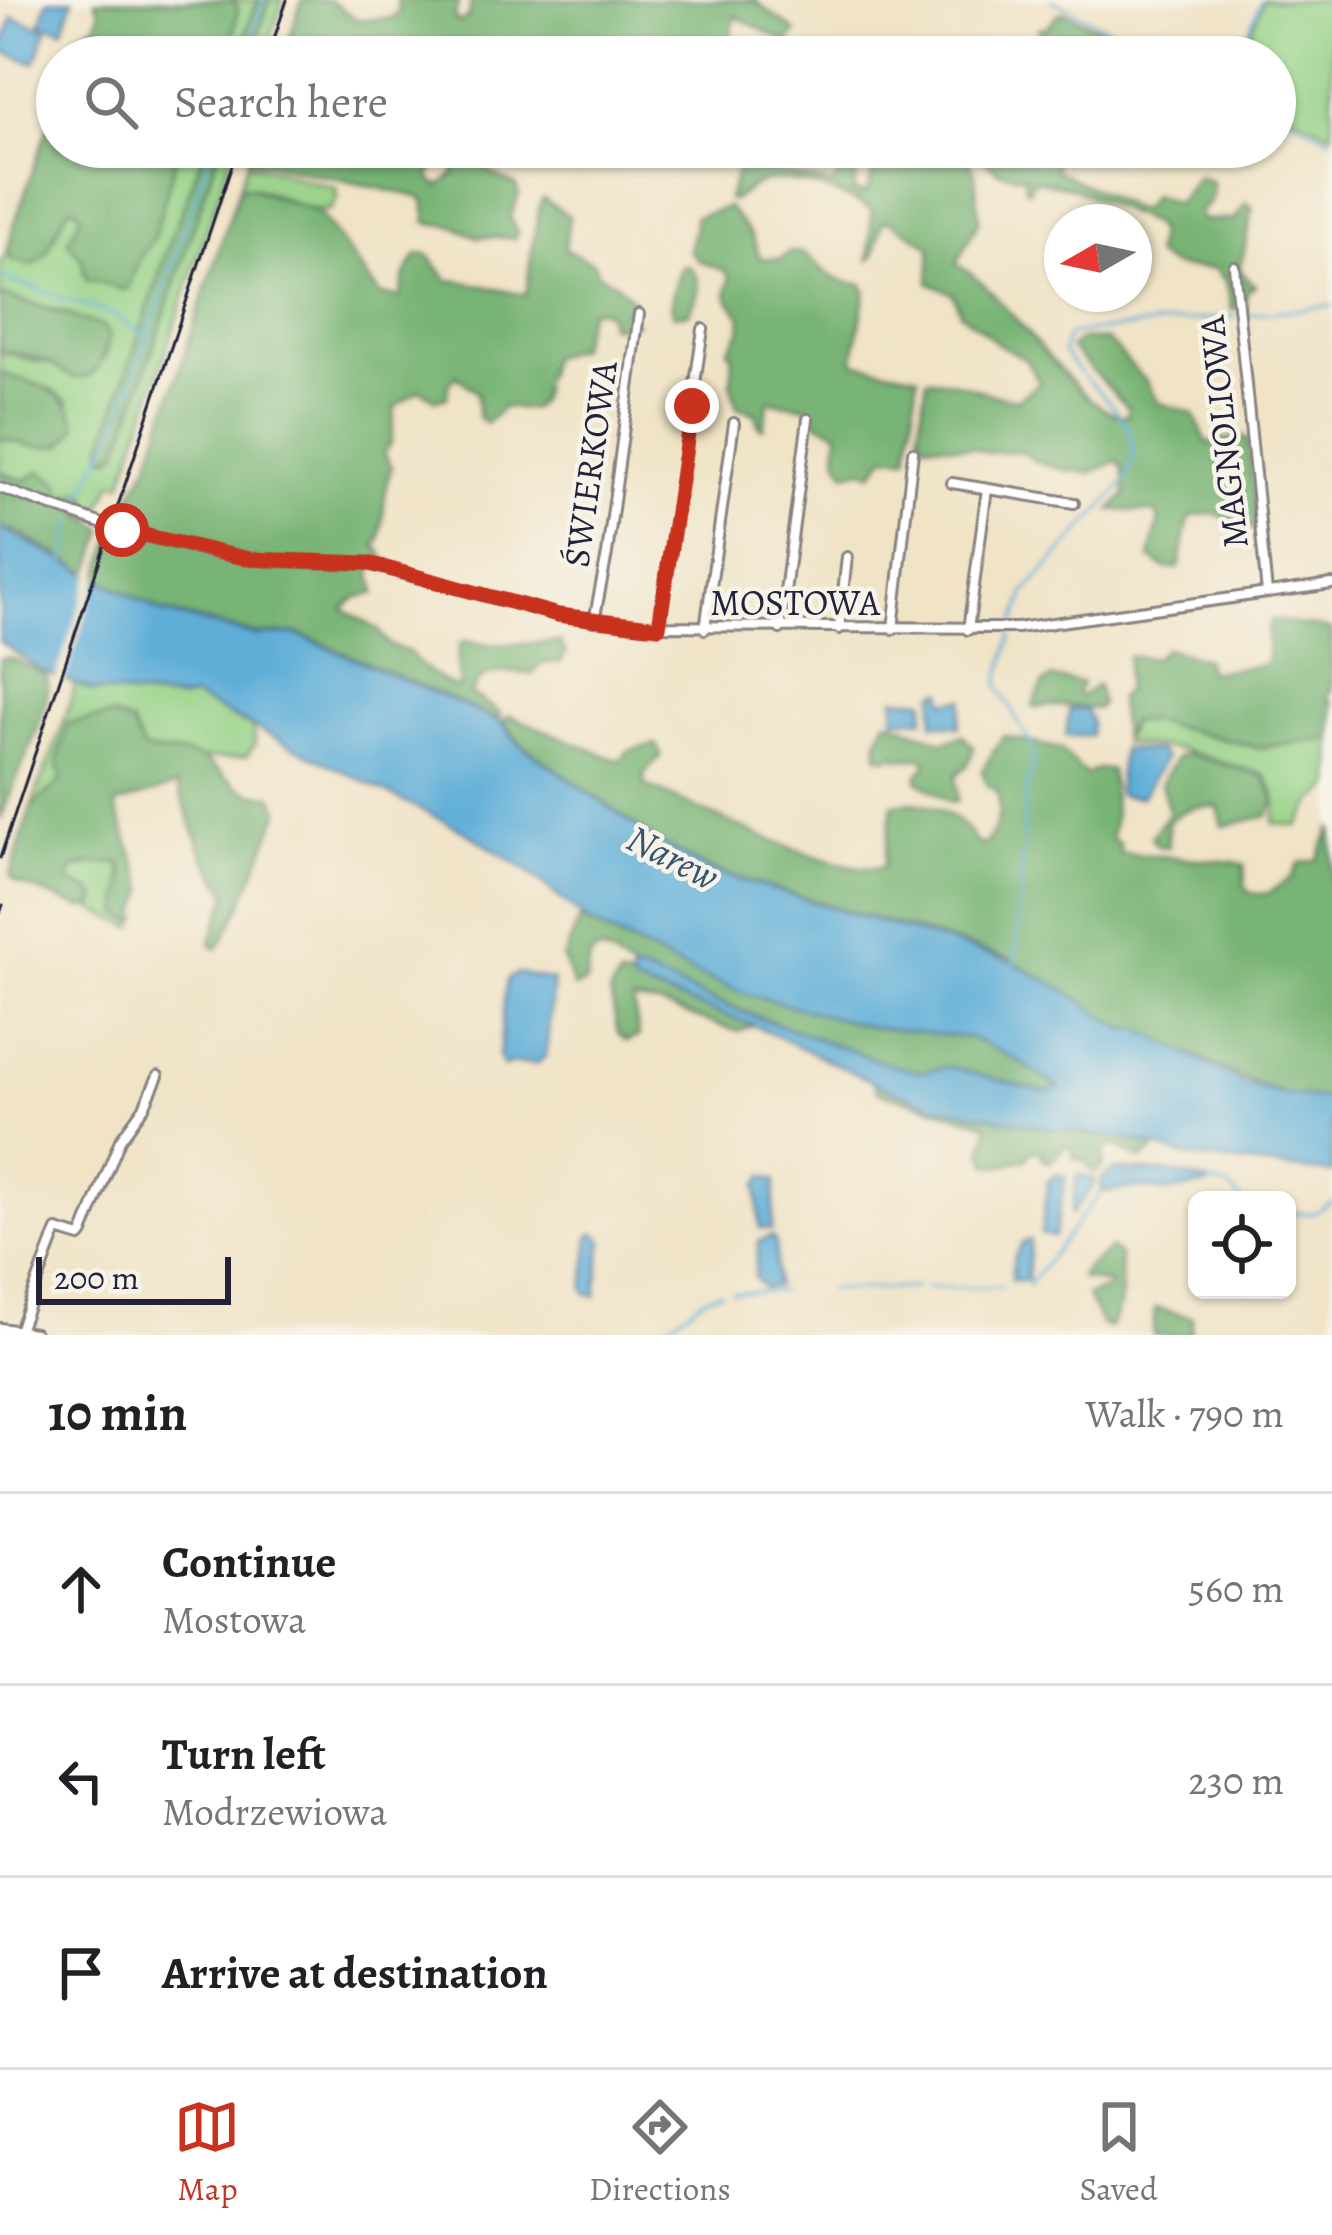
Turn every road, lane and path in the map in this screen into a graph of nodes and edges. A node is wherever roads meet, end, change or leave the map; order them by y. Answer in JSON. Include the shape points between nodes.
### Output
{"nodes":[{"id":1,"x":1234,"y":266,"type":"dead end"},
{"id":2,"x":639,"y":314,"type":"dead end"},
{"id":3,"x":703,"y":329,"type":"dead end"},
{"id":4,"x":808,"y":419,"type":"dead end"},
{"id":5,"x":734,"y":423,"type":"dead end"},
{"id":6,"x":913,"y":452,"type":"dead end"},
{"id":7,"x":952,"y":483,"type":"dead end"},
{"id":8,"x":0,"y":488,"type":"edge"},
{"id":9,"x":987,"y":489,"type":"junction"},
{"id":10,"x":1074,"y":503,"type":"dead end"},
{"id":11,"x":847,"y":557,"type":"dead end"},
{"id":12,"x":1332,"y":584,"type":"edge"},
{"id":13,"x":1267,"y":593,"type":"junction"},
{"id":14,"x":594,"y":620,"type":"junction"},
{"id":15,"x":659,"y":627,"type":"junction"},
{"id":16,"x":705,"y":628,"type":"junction"},
{"id":17,"x":780,"y":629,"type":"junction"},
{"id":18,"x":838,"y":629,"type":"junction"},
{"id":19,"x":892,"y":629,"type":"junction"},
{"id":20,"x":968,"y":630,"type":"junction"},
{"id":21,"x":158,"y":1076,"type":"dead end"},
{"id":22,"x":0,"y":1330,"type":"edge"},
{"id":23,"x":18,"y":1333,"type":"edge"},
{"id":24,"x":34,"y":1335,"type":"edge"}],
"edges":[{"from":1,"to":13,"type":"street","name":"MAGNOLIOWA"},
{"from":2,"to":14,"type":"street","name":"ŚWIERKOWA"},
{"from":3,"to":15,"type":"street"},
{"from":4,"to":17,"type":"street"},
{"from":5,"to":16,"type":"street"},
{"from":6,"to":19,"type":"street"},
{"from":7,"to":9,"type":"street"},
{"from":8,"to":14,"type":"street","name":"MOSTOWA","via":[[122,530],[249,559],[368,563]]},
{"from":9,"to":10,"type":"street"},
{"from":9,"to":20,"type":"street"},
{"from":11,"to":18,"type":"street"},
{"from":12,"to":13,"type":"street","name":"MOSTOWA"},
{"from":13,"to":20,"type":"street","name":"MOSTOWA"},
{"from":14,"to":15,"type":"street","name":"MOSTOWA"},
{"from":15,"to":16,"type":"street","name":"MOSTOWA"},
{"from":16,"to":17,"type":"street","name":"MOSTOWA"},
{"from":17,"to":18,"type":"street","name":"MOSTOWA"},
{"from":18,"to":19,"type":"street","name":"MOSTOWA"},
{"from":19,"to":20,"type":"street","name":"MOSTOWA"},
{"from":21,"to":23,"type":"street","via":[[122,1136],[83,1233],[57,1230]]},
{"from":22,"to":23,"type":"main road"},
{"from":23,"to":24,"type":"main road"}]}
